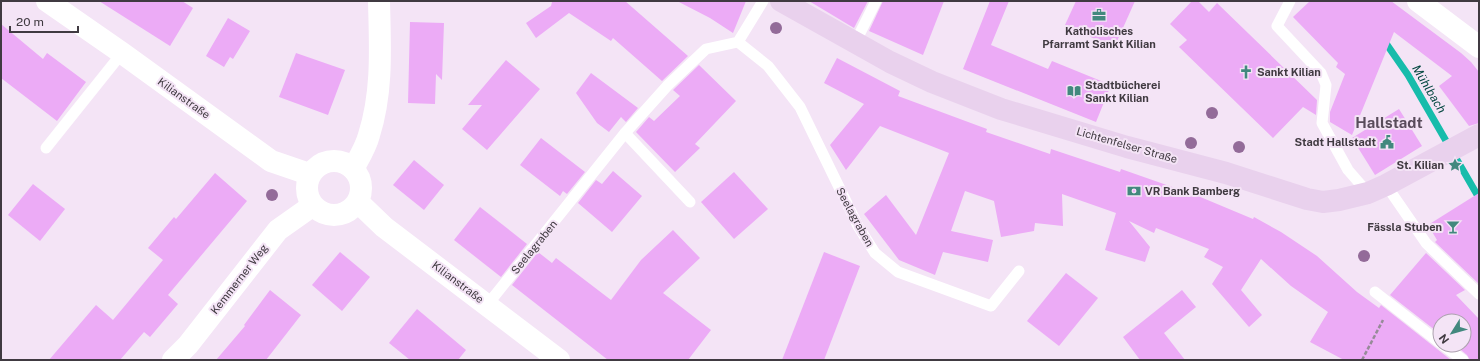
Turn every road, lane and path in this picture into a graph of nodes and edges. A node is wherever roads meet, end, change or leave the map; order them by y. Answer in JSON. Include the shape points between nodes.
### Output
{"nodes":[{"id":1,"x":47,"y":1,"type":"edge"},
{"id":2,"x":379,"y":1,"type":"edge"},
{"id":3,"x":763,"y":1,"type":"edge"},
{"id":4,"x":781,"y":1,"type":"edge"},
{"id":5,"x":876,"y":1,"type":"edge"},
{"id":6,"x":1290,"y":1,"type":"edge"},
{"id":7,"x":1418,"y":1,"type":"edge"},
{"id":8,"x":738,"y":42,"type":"junction"},
{"id":9,"x":856,"y":43,"type":"junction"},
{"id":10,"x":1479,"y":47,"type":"edge"},
{"id":11,"x":122,"y":53,"type":"junction"},
{"id":12,"x":626,"y":133,"type":"junction"},
{"id":13,"x":1471,"y":140,"type":"edge"},
{"id":14,"x":46,"y":148,"type":"dead end"},
{"id":15,"x":353,"y":169,"type":"junction"},
{"id":16,"x":310,"y":174,"type":"junction"},
{"id":17,"x":1377,"y":189,"type":"junction"},
{"id":18,"x":358,"y":202,"type":"junction"},
{"id":19,"x":690,"y":202,"type":"dead end"},
{"id":20,"x":312,"y":206,"type":"junction"},
{"id":21,"x":1019,"y":271,"type":"dead end"},
{"id":22,"x":1375,"y":292,"type":"dead end"},
{"id":23,"x":1479,"y":294,"type":"edge"},
{"id":24,"x":488,"y":304,"type":"junction"},
{"id":25,"x":1390,"y":305,"type":"junction"},
{"id":26,"x":1432,"y":336,"type":"edge"},
{"id":27,"x":1454,"y":353,"type":"edge"},
{"id":28,"x":173,"y":360,"type":"edge"},
{"id":29,"x":559,"y":360,"type":"edge"},
{"id":30,"x":1362,"y":360,"type":"edge"},
{"id":31,"x":1463,"y":360,"type":"edge"}],
"edges":[{"from":1,"to":11,"type":"street","name":"Kilianstraße"},
{"from":2,"to":15,"type":"street","via":[[380,76],[377,106],[369,136]]},
{"from":3,"to":8,"type":"lane"},
{"from":4,"to":9,"type":"street","name":"Lichtenfelser Straße"},
{"from":5,"to":9,"type":"lane"},
{"from":6,"to":17,"type":"lane","via":[[1277,26],[1321,73],[1326,85],[1322,123],[1348,170]]},
{"from":7,"to":10,"type":"street"},
{"from":8,"to":12,"type":"lane","name":"Seelagraben","via":[[706,49],[668,85]]},
{"from":8,"to":21,"type":"lane","name":"Seelagraben","via":[[768,66],[800,107],[858,226],[876,253],[898,272],[991,306]]},
{"from":9,"to":17,"type":"street","name":"Lichtenfelser Straße","via":[[932,82],[1001,109],[1127,147],[1226,173],[1299,197],[1323,202]]},
{"from":11,"to":14,"type":"lane"},
{"from":11,"to":16,"type":"street","name":"Kilianstraße","via":[[271,161]]},
{"from":12,"to":19,"type":"lane"},
{"from":12,"to":24,"type":"lane","name":"Seelagraben"},
{"from":13,"to":17,"type":"street","name":"Lichtenfelser Straße"},
{"from":15,"to":16,"type":"street","via":[[346,164],[330,161],[322,163]]},
{"from":15,"to":18,"type":"street","via":[[361,184]]},
{"from":16,"to":20,"type":"street","via":[[306,190]]},
{"from":17,"to":23,"type":"lane","via":[[1426,243]]},
{"from":18,"to":20,"type":"street","via":[[345,214],[336,216],[327,215]]},
{"from":18,"to":24,"type":"street","name":"Kilianstraße","via":[[384,227]]},
{"from":20,"to":28,"type":"street","name":"Kemmerner Weg","via":[[278,230],[188,345]]},
{"from":22,"to":25,"type":"lane"},
{"from":24,"to":29,"type":"street","name":"Kilianstraße"},
{"from":25,"to":26,"type":"lane"},
{"from":25,"to":30,"type":"path"},
{"from":27,"to":31,"type":"lane"}]}
